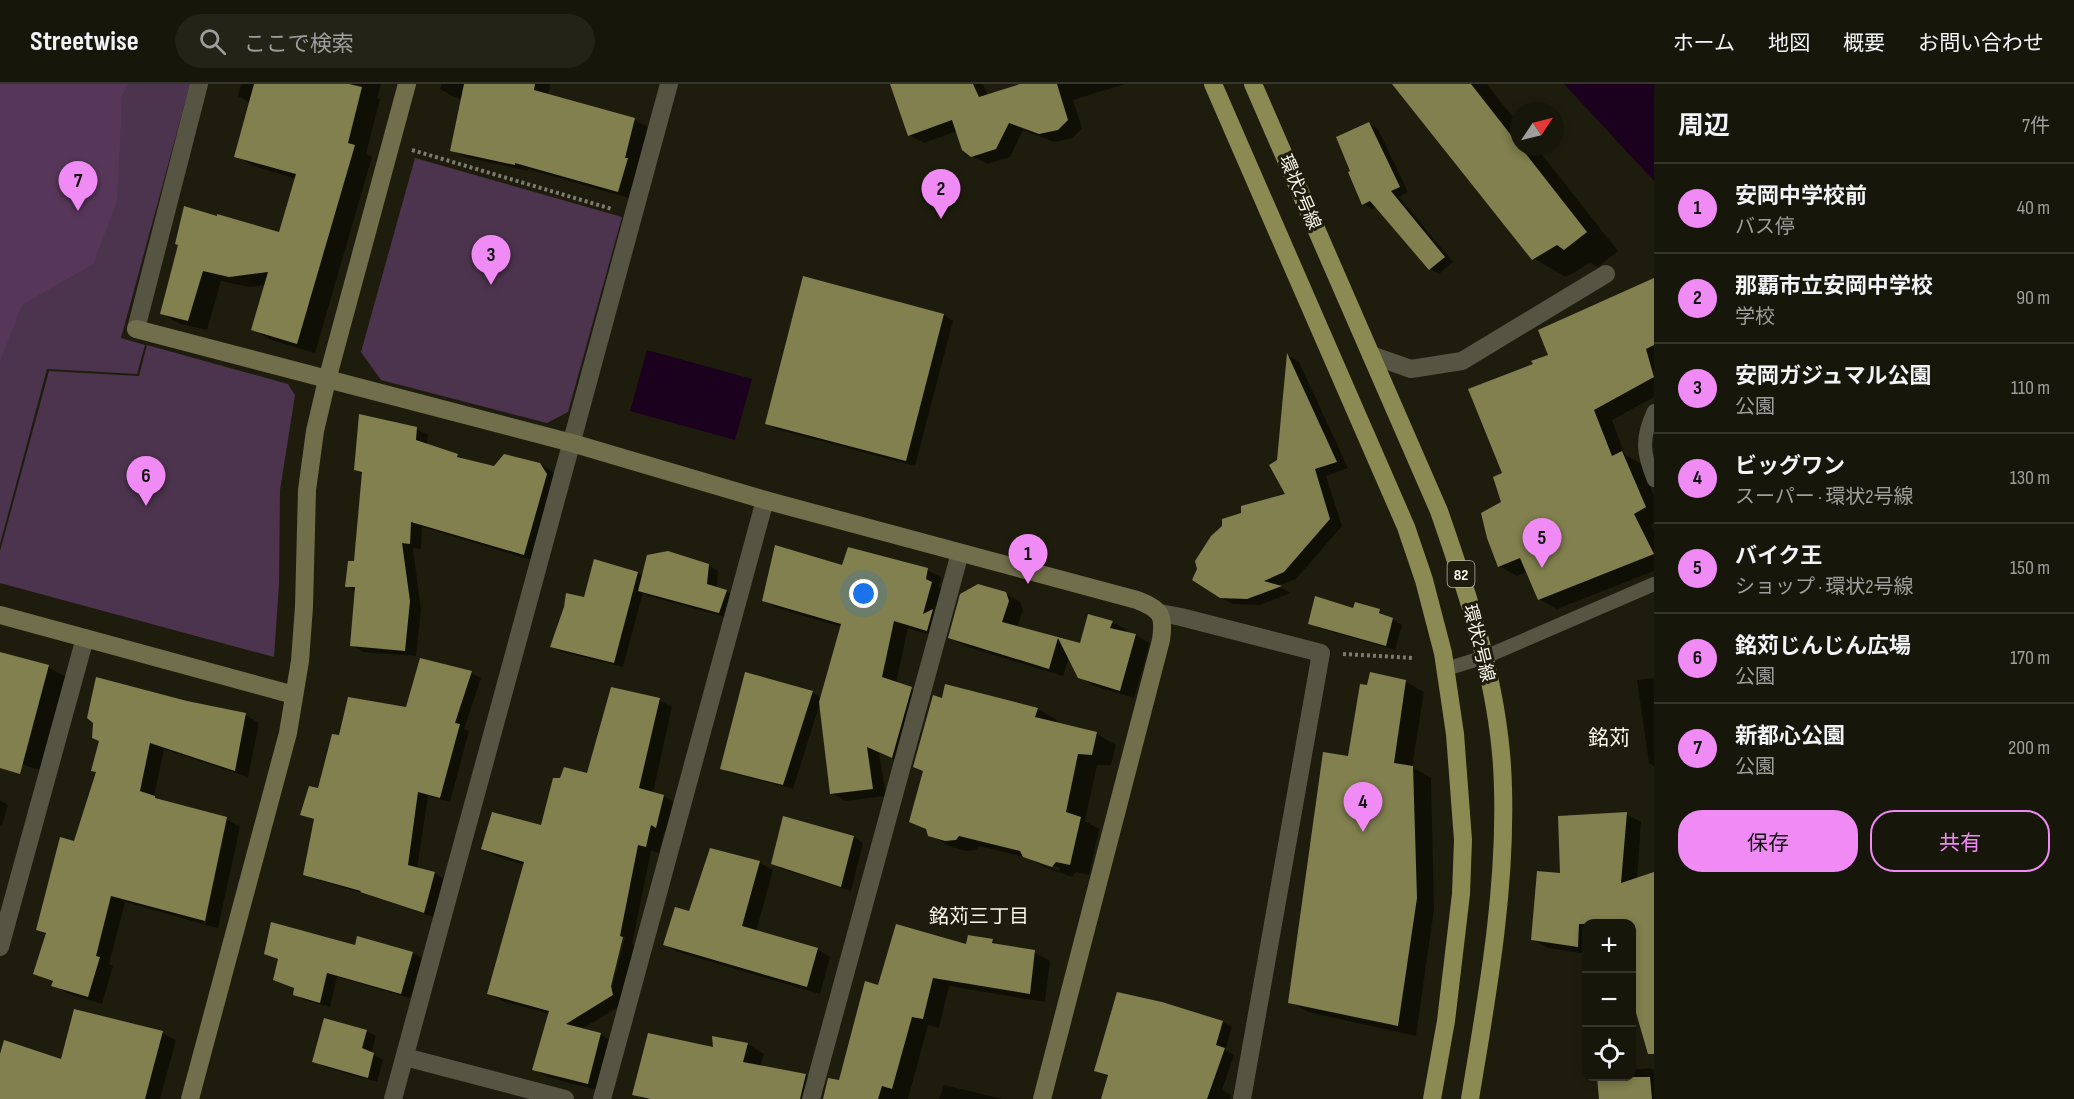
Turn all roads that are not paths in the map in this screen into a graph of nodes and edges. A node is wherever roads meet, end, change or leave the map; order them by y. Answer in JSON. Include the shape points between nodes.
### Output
{"nodes":[{"id":1,"x":199,"y":84,"type":"edge"},
{"id":2,"x":407,"y":84,"type":"edge"},
{"id":3,"x":669,"y":84,"type":"edge"},
{"id":4,"x":1213,"y":84,"type":"edge"},
{"id":5,"x":1253,"y":84,"type":"edge"},
{"id":6,"x":1606,"y":274,"type":"dead end"},
{"id":7,"x":1371,"y":355,"type":"junction"},
{"id":8,"x":327,"y":380,"type":"junction"},
{"id":9,"x":1654,"y":411,"type":"edge"},
{"id":10,"x":572,"y":443,"type":"junction"},
{"id":11,"x":1654,"y":480,"type":"edge"},
{"id":12,"x":765,"y":500,"type":"junction"},
{"id":13,"x":960,"y":553,"type":"junction"},
{"id":14,"x":1654,"y":585,"type":"edge"},
{"id":15,"x":1160,"y":613,"type":"junction"},
{"id":16,"x":0,"y":615,"type":"edge"},
{"id":17,"x":85,"y":638,"type":"junction"},
{"id":18,"x":1485,"y":657,"type":"junction"},
{"id":19,"x":1446,"y":669,"type":"junction"},
{"id":20,"x":294,"y":695,"type":"junction"},
{"id":21,"x":8,"y":888,"type":"edge"},
{"id":22,"x":0,"y":947,"type":"edge"},
{"id":23,"x":405,"y":1057,"type":"junction"},
{"id":24,"x":190,"y":1099,"type":"edge"},
{"id":25,"x":393,"y":1099,"type":"edge"},
{"id":26,"x":565,"y":1099,"type":"edge"},
{"id":27,"x":602,"y":1099,"type":"edge"},
{"id":28,"x":811,"y":1099,"type":"edge"},
{"id":29,"x":1042,"y":1099,"type":"edge"},
{"id":30,"x":1242,"y":1099,"type":"edge"},
{"id":31,"x":1432,"y":1099,"type":"edge"},
{"id":32,"x":1470,"y":1099,"type":"edge"}],
"edges":[{"from":1,"to":8,"type":"street","via":[[136,329]]},
{"from":2,"to":8,"type":"street"},
{"from":3,"to":10,"type":"street"},
{"from":4,"to":19,"type":"main road","name":"環状2号線","number":"82","via":[[1406,527]]},
{"from":5,"to":7,"type":"main road","name":"環状2号線","number":"82"},
{"from":6,"to":7,"type":"street","via":[[1462,360],[1411,369]]},
{"from":7,"to":18,"type":"main road","name":"環状2号線","number":"82","via":[[1439,511]]},
{"from":8,"to":10,"type":"street"},
{"from":8,"to":20,"type":"street","via":[[306,490],[304,607]]},
{"from":9,"to":11,"type":"lane","via":[[1644,444]]},
{"from":10,"to":12,"type":"street"},
{"from":10,"to":23,"type":"street"},
{"from":12,"to":13,"type":"street"},
{"from":12,"to":27,"type":"street"},
{"from":13,"to":15,"type":"street","via":[[1137,600]]},
{"from":13,"to":28,"type":"street"},
{"from":14,"to":18,"type":"lane"},
{"from":15,"to":29,"type":"street","via":[[1161,640]]},
{"from":15,"to":30,"type":"street","via":[[1321,652]]},
{"from":16,"to":17,"type":"street"},
{"from":17,"to":20,"type":"street"},
{"from":17,"to":21,"type":"street"},
{"from":18,"to":19,"type":"lane"},
{"from":18,"to":32,"type":"main road","name":"環状2号線","number":"82","via":[[1503,787],[1501,893]]},
{"from":19,"to":31,"type":"main road","name":"環状2号線","number":"82","via":[[1457,756],[1462,872],[1446,1021]]},
{"from":20,"to":24,"type":"street","via":[[279,771]]},
{"from":21,"to":22,"type":"street"},
{"from":23,"to":25,"type":"street"},
{"from":23,"to":26,"type":"street"}]}
